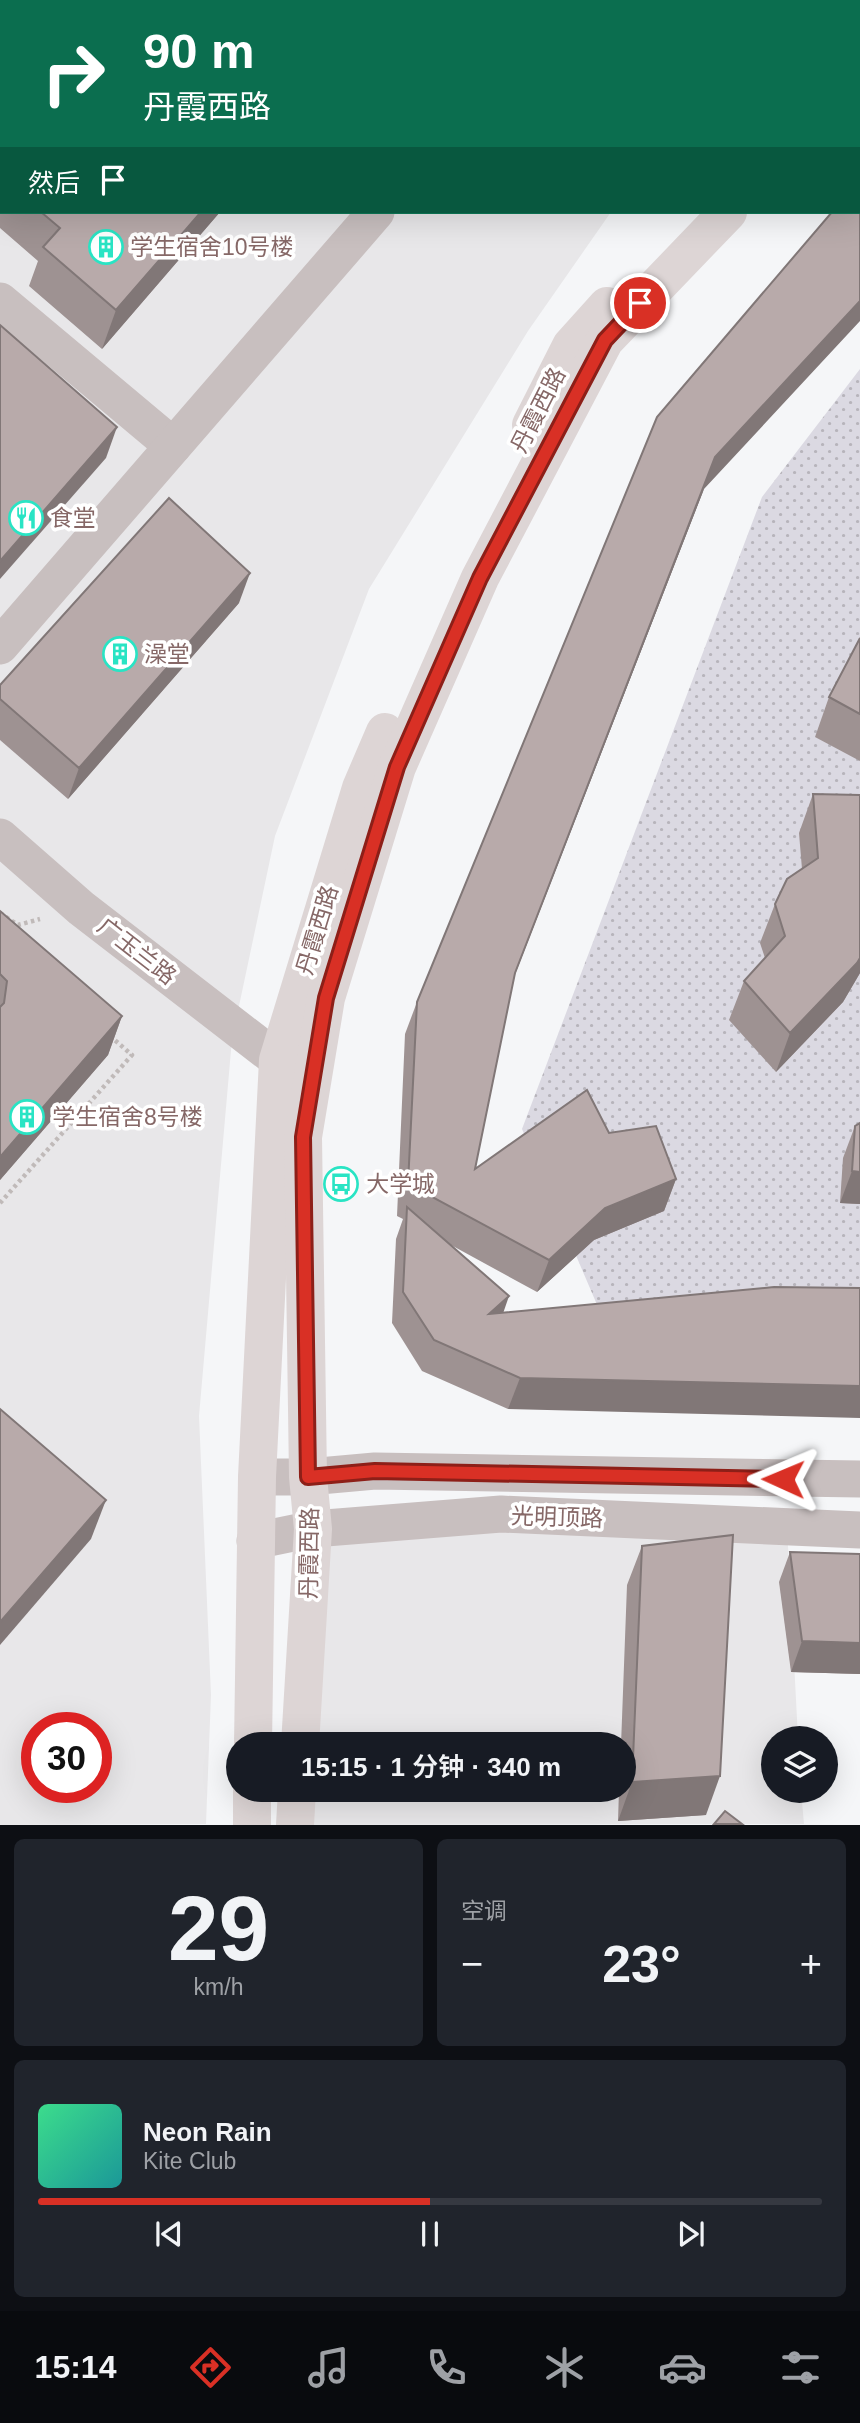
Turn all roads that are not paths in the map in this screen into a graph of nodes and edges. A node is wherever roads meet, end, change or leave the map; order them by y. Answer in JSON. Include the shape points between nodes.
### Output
{"nodes":[{"id":1,"x":374,"y":214,"type":"edge"},
{"id":2,"x":692,"y":214,"type":"edge"},
{"id":3,"x":726,"y":214,"type":"edge"},
{"id":4,"x":0,"y":300,"type":"edge"},
{"id":5,"x":173,"y":446,"type":"junction"},
{"id":6,"x":0,"y":646,"type":"edge"},
{"id":7,"x":0,"y":837,"type":"edge"},
{"id":8,"x":278,"y":1060,"type":"junction"},
{"id":9,"x":257,"y":1477,"type":"junction"},
{"id":10,"x":308,"y":1477,"type":"junction"},
{"id":11,"x":860,"y":1479,"type":"edge"},
{"id":12,"x":313,"y":1529,"type":"junction"},
{"id":13,"x":860,"y":1530,"type":"edge"},
{"id":14,"x":256,"y":1541,"type":"junction"},
{"id":15,"x":253,"y":1732,"type":"edge"},
{"id":16,"x":301,"y":1732,"type":"edge"},
{"id":17,"x":253,"y":1802,"type":"edge"},
{"id":18,"x":296,"y":1802,"type":"edge"},
{"id":19,"x":252,"y":1825,"type":"edge"},
{"id":20,"x":295,"y":1825,"type":"edge"}],
"edges":[{"from":1,"to":5,"type":"street"},
{"from":2,"to":8,"type":"main road","name":"丹霞西路","via":[[571,346],[449,584],[361,788]]},
{"from":3,"to":10,"type":"main road","name":"丹霞西路","via":[[605,340],[480,578],[397,767],[326,998],[303,1137]]},
{"from":4,"to":5,"type":"street"},
{"from":5,"to":6,"type":"street"},
{"from":7,"to":8,"type":"street","name":"广玉兰路","via":[[81,908]]},
{"from":8,"to":9,"type":"main road","name":"丹霞西路"},
{"from":9,"to":10,"type":"street","name":"光明顶路"},
{"from":9,"to":14,"type":"main road","name":"丹霞西路"},
{"from":10,"to":11,"type":"street","name":"光明顶路","via":[[375,1471]]},
{"from":10,"to":12,"type":"main road","name":"丹霞西路"},
{"from":12,"to":13,"type":"street","name":"光明顶路","via":[[501,1514]]},
{"from":12,"to":14,"type":"street","name":"光明顶路"},
{"from":12,"to":16,"type":"main road","name":"丹霞西路"},
{"from":14,"to":15,"type":"main road","name":"丹霞西路"},
{"from":17,"to":19,"type":"main road"},
{"from":18,"to":20,"type":"main road"}]}
